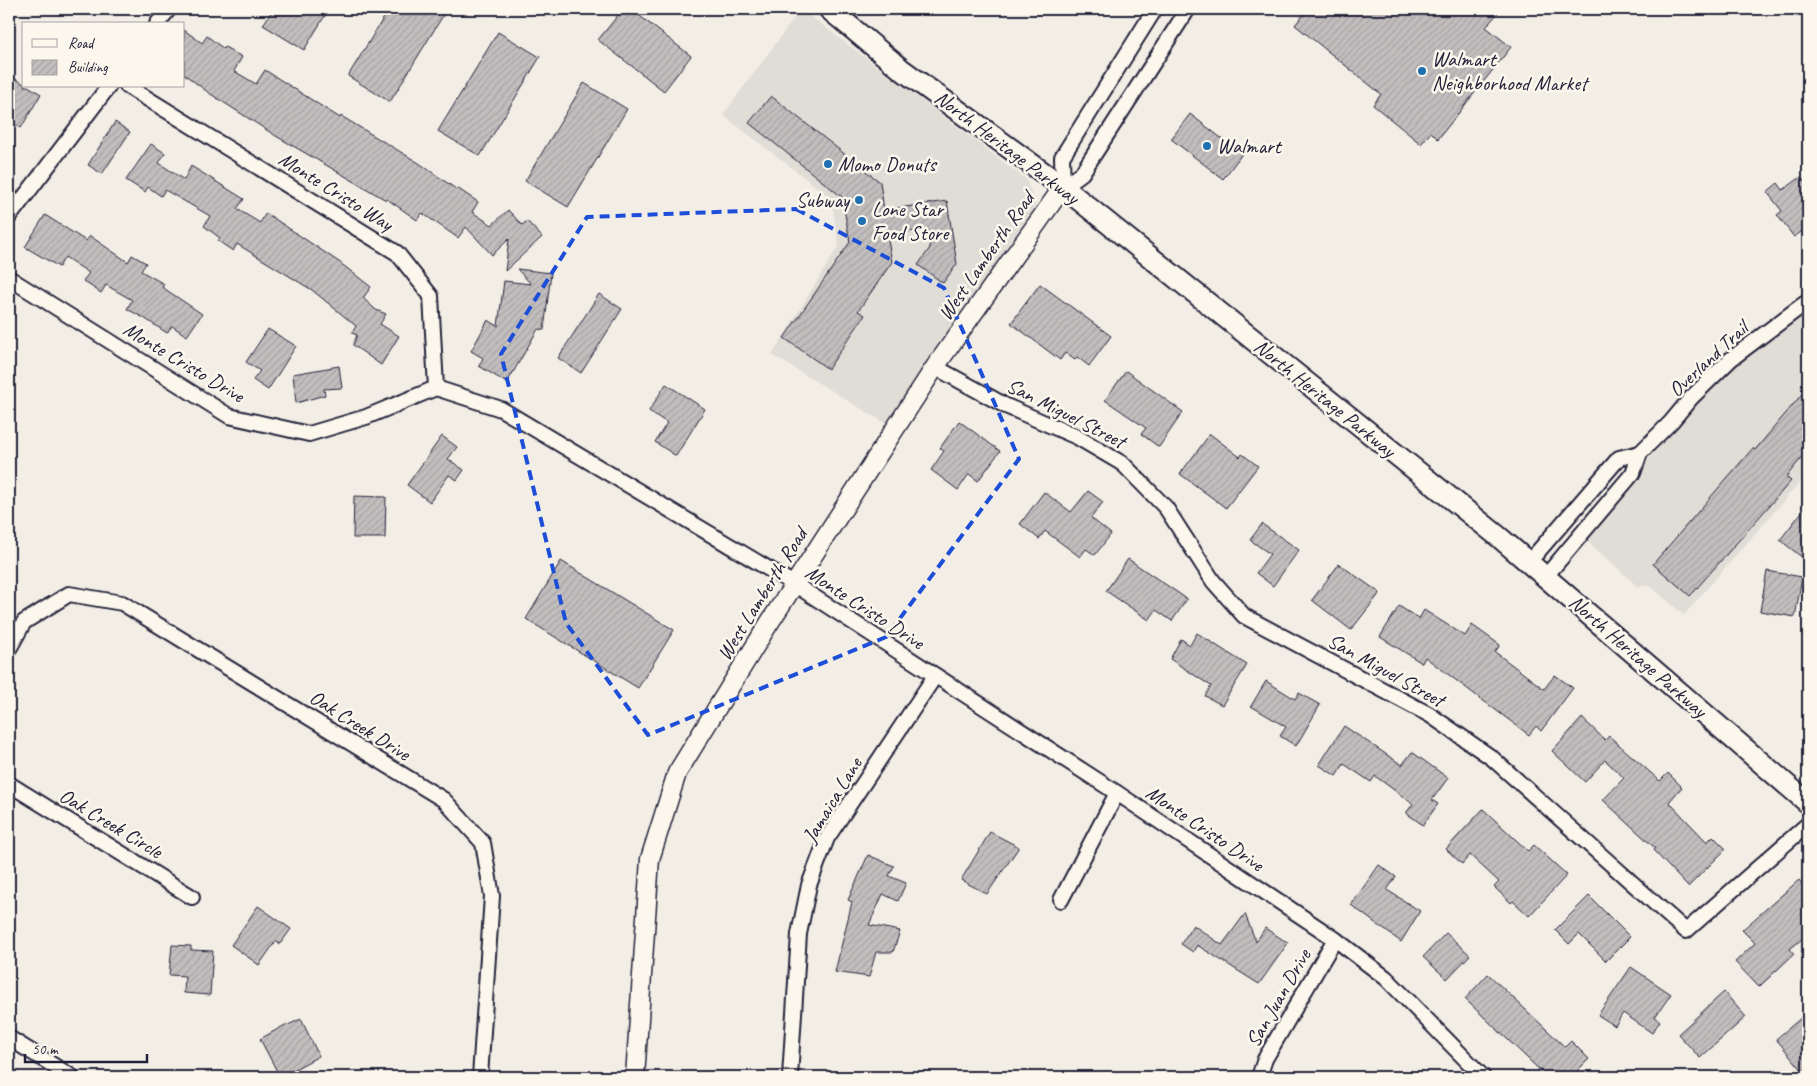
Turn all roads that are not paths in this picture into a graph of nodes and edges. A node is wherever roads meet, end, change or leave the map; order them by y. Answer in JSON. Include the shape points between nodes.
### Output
{"nodes":[{"id":1,"x":168,"y":9,"type":"edge"},
{"id":2,"x":829,"y":9,"type":"edge"},
{"id":3,"x":1155,"y":9,"type":"edge"},
{"id":4,"x":1188,"y":9,"type":"edge"},
{"id":5,"x":158,"y":22,"type":"edge"},
{"id":6,"x":106,"y":88,"type":"edge"},
{"id":7,"x":130,"y":88,"type":"edge"},
{"id":8,"x":1063,"y":187,"type":"junction"},
{"id":9,"x":9,"y":218,"type":"edge"},
{"id":10,"x":9,"y":278,"type":"edge"},
{"id":11,"x":1808,"y":301,"type":"edge"},
{"id":12,"x":935,"y":366,"type":"junction"},
{"id":13,"x":436,"y":388,"type":"junction"},
{"id":14,"x":1640,"y":453,"type":"junction"},
{"id":15,"x":1529,"y":562,"type":"junction"},
{"id":16,"x":1546,"y":576,"type":"junction"},
{"id":17,"x":794,"y":584,"type":"junction"},
{"id":18,"x":9,"y":649,"type":"edge"},
{"id":19,"x":934,"y":676,"type":"junction"},
{"id":20,"x":9,"y":784,"type":"edge"},
{"id":21,"x":1117,"y":793,"type":"junction"},
{"id":22,"x":1808,"y":803,"type":"edge"},
{"id":23,"x":1808,"y":824,"type":"edge"},
{"id":24,"x":192,"y":897,"type":"dead end"},
{"id":25,"x":1061,"y":900,"type":"dead end"},
{"id":26,"x":1335,"y":939,"type":"junction"},
{"id":27,"x":9,"y":1038,"type":"edge"},
{"id":28,"x":72,"y":1077,"type":"edge"},
{"id":29,"x":480,"y":1077,"type":"edge"},
{"id":30,"x":635,"y":1077,"type":"edge"},
{"id":31,"x":790,"y":1077,"type":"edge"},
{"id":32,"x":1259,"y":1077,"type":"edge"},
{"id":33,"x":1483,"y":1077,"type":"edge"}],
"edges":[{"from":1,"to":5,"type":"street"},
{"from":2,"to":8,"type":"main road","name":"North Heritage Parkway","via":[[902,68]]},
{"from":3,"to":8,"type":"street","name":"West Lamberth Road","via":[[1062,157]]},
{"from":4,"to":8,"type":"street","name":"West Lamberth Road","via":[[1082,173]]},
{"from":6,"to":9,"type":"street"},
{"from":7,"to":13,"type":"street","name":"Monte Cristo Way","via":[[397,252],[432,296]]},
{"from":8,"to":12,"type":"street","name":"West Lamberth Road"},
{"from":8,"to":15,"type":"main road","name":"North Heritage Parkway"},
{"from":10,"to":13,"type":"street","name":"Monte Cristo Drive","via":[[230,416],[309,434],[366,417]]},
{"from":11,"to":14,"type":"street","name":"Overland Trail","via":[[1731,359]]},
{"from":12,"to":17,"type":"street","name":"West Lamberth Road"},
{"from":12,"to":23,"type":"street","name":"San Miguel Street","via":[[1006,406],[1077,437],[1123,464],[1166,508],[1213,582],[1244,616],[1430,714],[1492,758],[1686,931]]},
{"from":13,"to":17,"type":"street","name":"Monte Cristo Drive","via":[[501,408]]},
{"from":14,"to":15,"type":"street","name":"Overland Trail","via":[[1620,458]]},
{"from":14,"to":16,"type":"street","name":"Overland Trail","via":[[1633,473]]},
{"from":15,"to":16,"type":"main road","name":"North Heritage Parkway"},
{"from":16,"to":22,"type":"main road","name":"North Heritage Parkway"},
{"from":17,"to":19,"type":"street","name":"Monte Cristo Drive"},
{"from":17,"to":30,"type":"street","name":"West Lamberth Road","via":[[677,773],[650,859]]},
{"from":18,"to":29,"type":"street","name":"Oak Creek Drive","via":[[24,622],[69,594],[122,603],[444,800],[483,843],[492,896]]},
{"from":19,"to":21,"type":"street","name":"Monte Cristo Drive"},
{"from":19,"to":31,"type":"street","name":"Jamaica Lane","via":[[828,838],[809,885],[799,934]]},
{"from":20,"to":24,"type":"street","name":"Oak Creek Circle"},
{"from":21,"to":25,"type":"street"},
{"from":21,"to":26,"type":"street","name":"Monte Cristo Drive"},
{"from":26,"to":32,"type":"street","name":"San Juan Drive","via":[[1265,1059]]},
{"from":26,"to":33,"type":"street","name":"Monte Cristo Drive","via":[[1386,978]]},
{"from":27,"to":28,"type":"street"}]}
